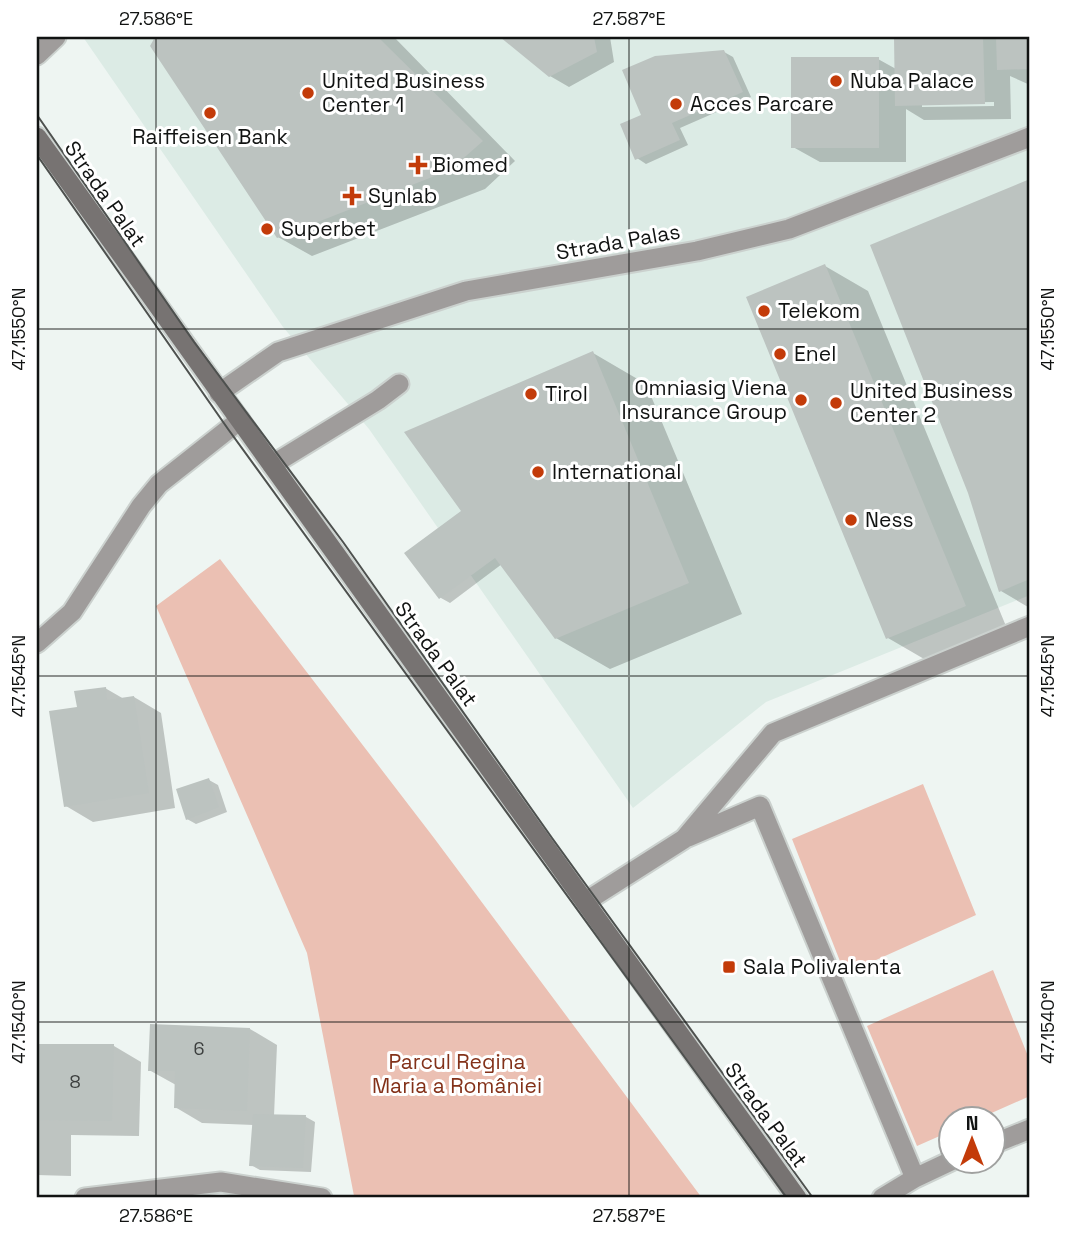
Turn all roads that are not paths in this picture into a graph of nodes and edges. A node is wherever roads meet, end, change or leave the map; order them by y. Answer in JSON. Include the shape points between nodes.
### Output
{"nodes":[{"id":1,"x":56,"y":37,"type":"edge"},
{"id":2,"x":37,"y":55,"type":"edge"},
{"id":3,"x":37,"y":137,"type":"edge"},
{"id":4,"x":1030,"y":137,"type":"edge"},
{"id":5,"x":399,"y":384,"type":"dead end"},
{"id":6,"x":219,"y":393,"type":"junction"},
{"id":7,"x":240,"y":420,"type":"junction"},
{"id":8,"x":272,"y":465,"type":"junction"},
{"id":9,"x":1030,"y":626,"type":"edge"},
{"id":10,"x":37,"y":643,"type":"edge"},
{"id":11,"x":684,"y":839,"type":"junction"},
{"id":12,"x":585,"y":902,"type":"junction"},
{"id":13,"x":1030,"y":1129,"type":"edge"},
{"id":14,"x":1007,"y":1138,"type":"edge"},
{"id":15,"x":937,"y":1168,"type":"edge"},
{"id":16,"x":915,"y":1178,"type":"junction"},
{"id":17,"x":85,"y":1198,"type":"edge"},
{"id":18,"x":322,"y":1198,"type":"edge"},
{"id":19,"x":797,"y":1198,"type":"edge"},
{"id":20,"x":882,"y":1198,"type":"edge"}],
"edges":[{"from":1,"to":2,"type":"street"},
{"from":3,"to":6,"type":"main road","name":"Strada Palat"},
{"from":4,"to":6,"type":"street","name":"Strada Palas","via":[[789,229],[697,251],[466,291],[278,352]]},
{"from":5,"to":8,"type":"street"},
{"from":6,"to":7,"type":"main road","name":"Strada Palat"},
{"from":7,"to":8,"type":"main road","name":"Strada Palat"},
{"from":7,"to":10,"type":"street","via":[[159,484],[72,612]]},
{"from":8,"to":12,"type":"main road","name":"Strada Palat"},
{"from":9,"to":11,"type":"street","via":[[773,733]]},
{"from":11,"to":12,"type":"street"},
{"from":11,"to":16,"type":"street","via":[[760,806]]},
{"from":12,"to":19,"type":"main road","name":"Strada Palat"},
{"from":13,"to":14,"type":"street"},
{"from":15,"to":16,"type":"street"},
{"from":16,"to":20,"type":"street"},
{"from":17,"to":18,"type":"street","via":[[221,1182]]}]}
